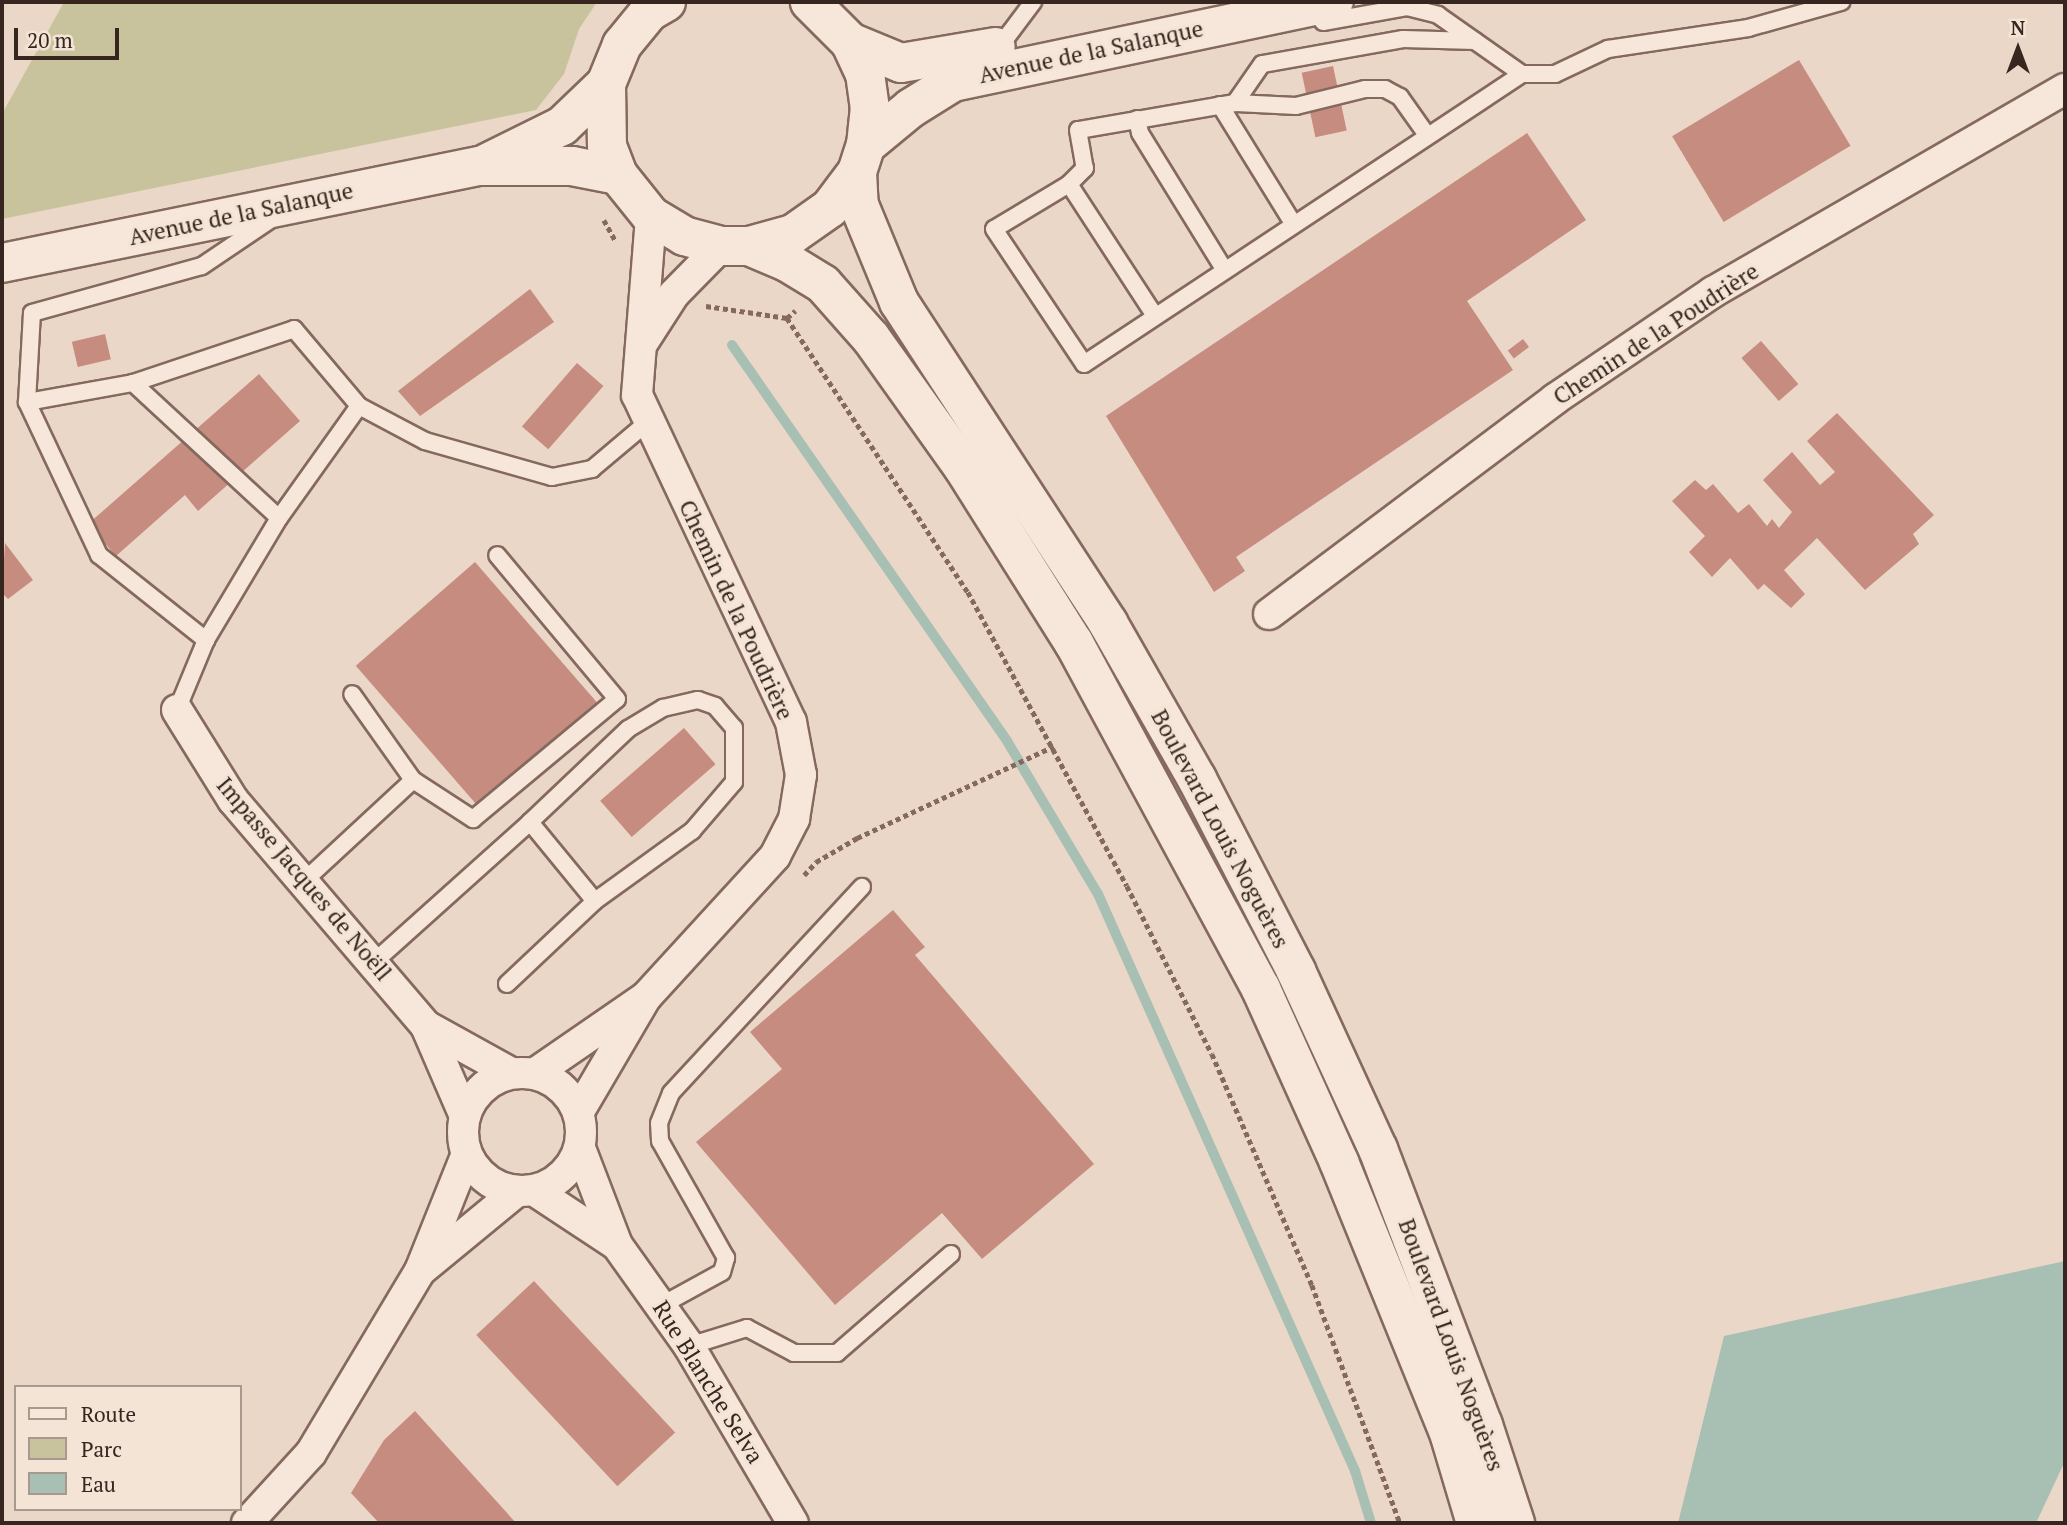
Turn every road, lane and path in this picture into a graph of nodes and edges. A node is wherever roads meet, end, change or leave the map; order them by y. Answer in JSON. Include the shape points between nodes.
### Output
{"nodes":[{"id":1,"x":810,"y":2,"type":"edge"},
{"id":2,"x":1034,"y":2,"type":"edge"},
{"id":3,"x":1218,"y":2,"type":"edge"},
{"id":4,"x":1334,"y":2,"type":"edge"},
{"id":5,"x":1841,"y":2,"type":"edge"},
{"id":6,"x":656,"y":5,"type":"edge"},
{"id":7,"x":1475,"y":41,"type":"junction"},
{"id":8,"x":850,"y":42,"type":"junction"},
{"id":9,"x":1000,"y":46,"type":"junction"},
{"id":10,"x":1112,"y":46,"type":"junction"},
{"id":11,"x":1522,"y":74,"type":"junction"},
{"id":12,"x":606,"y":84,"type":"junction"},
{"id":13,"x":2065,"y":89,"type":"edge"},
{"id":14,"x":1228,"y":104,"type":"junction"},
{"id":15,"x":1137,"y":119,"type":"junction"},
{"id":16,"x":1427,"y":135,"type":"junction"},
{"id":17,"x":862,"y":158,"type":"junction"},
{"id":18,"x":480,"y":166,"type":"junction"},
{"id":19,"x":618,"y":175,"type":"junction"},
{"id":20,"x":1069,"y":184,"type":"junction"},
{"id":21,"x":296,"y":203,"type":"junction"},
{"id":22,"x":651,"y":216,"type":"junction"},
{"id":23,"x":1293,"y":223,"type":"junction"},
{"id":24,"x":735,"y":246,"type":"junction"},
{"id":25,"x":2,"y":263,"type":"edge"},
{"id":26,"x":1224,"y":269,"type":"junction"},
{"id":27,"x":1155,"y":316,"type":"junction"},
{"id":28,"x":787,"y":318,"type":"dead end"},
{"id":29,"x":640,"y":345,"type":"junction"},
{"id":30,"x":133,"y":383,"type":"junction"},
{"id":31,"x":27,"y":402,"type":"junction"},
{"id":32,"x":359,"y":406,"type":"junction"},
{"id":33,"x":649,"y":421,"type":"junction"},
{"id":34,"x":279,"y":518,"type":"junction"},
{"id":35,"x":497,"y":555,"type":"dead end"},
{"id":36,"x":1269,"y":614,"type":"dead end"},
{"id":37,"x":206,"y":640,"type":"junction"},
{"id":38,"x":352,"y":694,"type":"dead end"},
{"id":39,"x":177,"y":710,"type":"joint"},
{"id":40,"x":1054,"y":746,"type":"junction"},
{"id":41,"x":413,"y":780,"type":"junction"},
{"id":42,"x":530,"y":822,"type":"junction"},
{"id":43,"x":798,"y":881,"type":"dead end"},
{"id":44,"x":303,"y":882,"type":"junction"},
{"id":45,"x":862,"y":887,"type":"dead end"},
{"id":46,"x":595,"y":901,"type":"junction"},
{"id":47,"x":373,"y":963,"type":"junction"},
{"id":48,"x":508,"y":984,"type":"dead end"},
{"id":49,"x":646,"y":997,"type":"junction"},
{"id":50,"x":426,"y":1026,"type":"junction"},
{"id":51,"x":522,"y":1073,"type":"junction"},
{"id":52,"x":578,"y":1113,"type":"junction"},
{"id":53,"x":464,"y":1114,"type":"junction"},
{"id":54,"x":580,"y":1148,"type":"junction"},
{"id":55,"x":466,"y":1156,"type":"junction"},
{"id":56,"x":525,"y":1191,"type":"junction"},
{"id":57,"x":617,"y":1245,"type":"junction"},
{"id":58,"x":951,"y":1254,"type":"dead end"},
{"id":59,"x":420,"y":1271,"type":"junction"},
{"id":60,"x":662,"y":1305,"type":"junction"},
{"id":61,"x":689,"y":1346,"type":"junction"},
{"id":62,"x":247,"y":1523,"type":"edge"},
{"id":63,"x":793,"y":1523,"type":"edge"},
{"id":64,"x":1400,"y":1523,"type":"edge"},
{"id":65,"x":1476,"y":1523,"type":"edge"},
{"id":66,"x":1516,"y":1523,"type":"edge"}],
"edges":[{"from":1,"to":8,"type":"main road"},
{"from":2,"to":9,"type":"lane"},
{"from":3,"to":9,"type":"main road","name":"Avenue de la Salanque"},
{"from":4,"to":10,"type":"main road","name":"Avenue de la Salanque"},
{"from":5,"to":11,"type":"lane","via":[[1748,28],[1608,49],[1555,74]]},
{"from":6,"to":12,"type":"main road","via":[[622,45]]},
{"from":7,"to":10,"type":"lane","via":[[1438,15],[1407,7],[1218,42]]},
{"from":7,"to":11,"type":"lane"},
{"from":7,"to":14,"type":"lane","via":[[1404,39],[1262,64]]},
{"from":8,"to":9,"type":"main road","name":"Avenue de la Salanque","via":[[901,63]]},
{"from":8,"to":17,"type":"main road","name":"Boulevard Louis Noguères","via":[[865,74],[870,109]]},
{"from":10,"to":17,"type":"main road","name":"Avenue de la Salanque","via":[[953,82],[911,107]]},
{"from":11,"to":16,"type":"lane"},
{"from":12,"to":18,"type":"main road","name":"Avenue de la Salanque","via":[[562,126]]},
{"from":12,"to":19,"type":"main road","via":[[607,146]]},
{"from":13,"to":36,"type":"street","name":"Chemin de la Poudrière","via":[[1713,292],[1555,399]]},
{"from":14,"to":15,"type":"lane"},
{"from":14,"to":16,"type":"lane","via":[[1296,106],[1365,89],[1385,89],[1401,97]]},
{"from":14,"to":23,"type":"lane"},
{"from":15,"to":20,"type":"lane","via":[[1079,130],[1085,168]]},
{"from":15,"to":26,"type":"lane","via":[[1140,133]]},
{"from":16,"to":23,"type":"lane"},
{"from":17,"to":24,"type":"main road","name":"Avenue de la Salanque","via":[[830,208],[793,234]]},
{"from":17,"to":66,"type":"main road","name":"Boulevard Louis Noguères","via":[[859,205],[900,302],[1108,623],[1296,971],[1378,1149]]},
{"from":18,"to":19,"type":"main road","name":"Avenue de la Salanque","via":[[572,166]]},
{"from":18,"to":21,"type":"main road","name":"Avenue de la Salanque"},
{"from":19,"to":22,"type":"main road","name":"Boulevard Louis Noguères"},
{"from":20,"to":27,"type":"lane"},
{"from":20,"to":27,"type":"lane","via":[[994,229],[1084,364]]},
{"from":21,"to":25,"type":"main road","name":"Avenue de la Salanque"},
{"from":21,"to":31,"type":"lane","via":[[202,266],[32,313]]},
{"from":22,"to":24,"type":"main road","name":"Boulevard Louis Noguères","via":[[684,236]]},
{"from":22,"to":29,"type":"street","name":"Chemin de la Poudrière"},
{"from":23,"to":26,"type":"lane"},
{"from":24,"to":29,"type":"street","via":[[674,294]]},
{"from":24,"to":65,"type":"main road","name":"Boulevard Louis Noguères","via":[[787,262],[822,284],[871,338],[963,467],[1081,655],[1261,989],[1339,1161],[1450,1436]]},
{"from":26,"to":27,"type":"lane"},
{"from":28,"to":40,"type":"path","via":[[968,592]]},
{"from":29,"to":33,"type":"street","name":"Chemin de la Poudrière","via":[[637,395]]},
{"from":30,"to":31,"type":"lane"},
{"from":30,"to":32,"type":"lane","via":[[294,329]]},
{"from":30,"to":34,"type":"lane"},
{"from":31,"to":37,"type":"lane","via":[[99,555]]},
{"from":32,"to":33,"type":"lane","via":[[425,441],[552,477],[592,469]]},
{"from":32,"to":34,"type":"lane","name":"Impasse Jacques de Noëll"},
{"from":33,"to":49,"type":"street","name":"Chemin de la Poudrière","via":[[791,722],[801,775],[794,818],[775,856]]},
{"from":34,"to":37,"type":"lane","name":"Impasse Jacques de Noëll"},
{"from":35,"to":41,"type":"lane","via":[[617,699],[474,819]]},
{"from":37,"to":39,"type":"lane","name":"Impasse Jacques de Noëll"},
{"from":38,"to":41,"type":"lane"},
{"from":39,"to":44,"type":"street","name":"Impasse Jacques de Noëll","via":[[233,800]]},
{"from":40,"to":43,"type":"path","via":[[857,838],[816,862]]},
{"from":40,"to":64,"type":"path","via":[[1212,1054],[1312,1285]]},
{"from":41,"to":44,"type":"lane"},
{"from":42,"to":46,"type":"lane"},
{"from":42,"to":46,"type":"lane","via":[[628,729],[663,709],[698,700],[715,706],[734,728],[734,782],[692,831]]},
{"from":42,"to":47,"type":"lane"},
{"from":44,"to":47,"type":"street","name":"Impasse Jacques de Noëll"},
{"from":45,"to":60,"type":"lane","via":[[671,1093],[659,1123],[660,1141],[726,1258],[722,1272]]},
{"from":46,"to":48,"type":"lane"},
{"from":47,"to":50,"type":"street","name":"Impasse Jacques de Noëll"},
{"from":49,"to":51,"type":"street","name":"Chemin de la Poudrière"},
{"from":49,"to":52,"type":"street","name":"Chemin de la Poudrière"},
{"from":50,"to":51,"type":"street","name":"Impasse Jacques de Noëll"},
{"from":50,"to":53,"type":"street","name":"Impasse Jacques de Noëll"},
{"from":51,"to":52,"type":"street","via":[[561,1087]]},
{"from":51,"to":53,"type":"street","via":[[482,1087]]},
{"from":52,"to":54,"type":"street"},
{"from":53,"to":55,"type":"street"},
{"from":54,"to":56,"type":"street","via":[[563,1175]]},
{"from":54,"to":57,"type":"street","name":"Rue Blanche Selva"},
{"from":55,"to":56,"type":"street","via":[[486,1181]]},
{"from":55,"to":59,"type":"street"},
{"from":56,"to":57,"type":"street","name":"Rue Blanche Selva"},
{"from":56,"to":59,"type":"street"},
{"from":57,"to":60,"type":"street","name":"Rue Blanche Selva"},
{"from":58,"to":61,"type":"lane","via":[[837,1353],[794,1353],[747,1328]]},
{"from":59,"to":62,"type":"street","via":[[311,1453]]},
{"from":60,"to":61,"type":"street","name":"Rue Blanche Selva"},
{"from":61,"to":63,"type":"street","name":"Rue Blanche Selva"}]}
